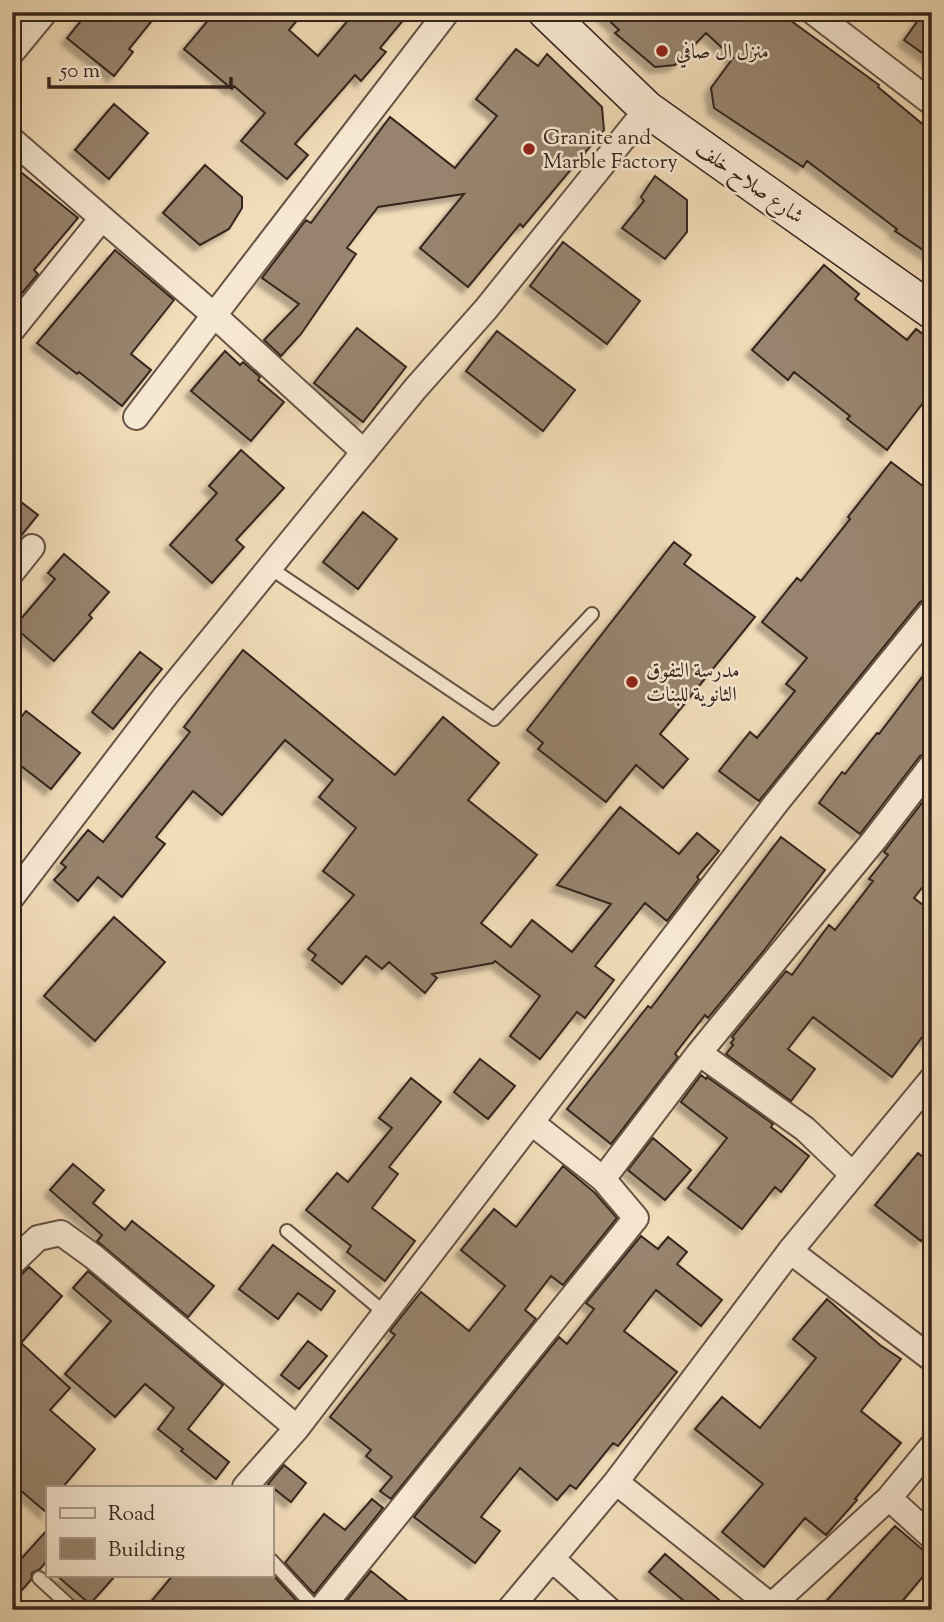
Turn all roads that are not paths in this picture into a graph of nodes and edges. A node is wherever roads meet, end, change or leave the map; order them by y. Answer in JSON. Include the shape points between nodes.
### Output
{"nodes":[{"id":1,"x":45,"y":12,"type":"edge"},
{"id":2,"x":447,"y":12,"type":"edge"},
{"id":3,"x":546,"y":12,"type":"edge"},
{"id":4,"x":813,"y":12,"type":"edge"},
{"id":5,"x":12,"y":52,"type":"edge"},
{"id":6,"x":932,"y":103,"type":"edge"},
{"id":7,"x":647,"y":109,"type":"junction"},
{"id":8,"x":12,"y":140,"type":"edge"},
{"id":9,"x":102,"y":218,"type":"junction"},
{"id":10,"x":932,"y":311,"type":"edge"},
{"id":11,"x":215,"y":316,"type":"junction"},
{"id":12,"x":12,"y":330,"type":"edge"},
{"id":13,"x":136,"y":417,"type":"dead end"},
{"id":14,"x":364,"y":452,"type":"junction"},
{"id":15,"x":32,"y":547,"type":"dead end"},
{"id":16,"x":270,"y":568,"type":"junction"},
{"id":17,"x":12,"y":572,"type":"edge"},
{"id":18,"x":932,"y":611,"type":"edge"},
{"id":19,"x":592,"y":614,"type":"dead end"},
{"id":20,"x":932,"y":765,"type":"edge"},
{"id":21,"x":12,"y":897,"type":"edge"},
{"id":22,"x":699,"y":1053,"type":"junction"},
{"id":23,"x":932,"y":1079,"type":"edge"},
{"id":24,"x":532,"y":1123,"type":"junction"},
{"id":25,"x":853,"y":1175,"type":"junction"},
{"id":26,"x":603,"y":1179,"type":"junction"},
{"id":27,"x":287,"y":1231,"type":"dead end"},
{"id":28,"x":790,"y":1251,"type":"junction"},
{"id":29,"x":12,"y":1263,"type":"edge"},
{"id":30,"x":385,"y":1313,"type":"junction"},
{"id":31,"x":932,"y":1359,"type":"edge"},
{"id":32,"x":297,"y":1428,"type":"junction"},
{"id":33,"x":932,"y":1446,"type":"edge"},
{"id":34,"x":616,"y":1482,"type":"junction"},
{"id":35,"x":246,"y":1486,"type":"edge"},
{"id":36,"x":889,"y":1497,"type":"junction"},
{"id":37,"x":932,"y":1537,"type":"edge"},
{"id":38,"x":552,"y":1559,"type":"junction"},
{"id":39,"x":273,"y":1562,"type":"edge"},
{"id":40,"x":38,"y":1578,"type":"dead end"},
{"id":41,"x":773,"y":1608,"type":"edge"},
{"id":42,"x":74,"y":1610,"type":"edge"},
{"id":43,"x":319,"y":1610,"type":"edge"},
{"id":44,"x":509,"y":1610,"type":"edge"},
{"id":45,"x":609,"y":1610,"type":"edge"}],
"edges":[{"from":1,"to":5,"type":"street"},
{"from":2,"to":11,"type":"street"},
{"from":3,"to":7,"type":"main road","name":"شارع صلاح خلف"},
{"from":4,"to":6,"type":"street"},
{"from":7,"to":10,"type":"main road","name":"شارع صلاح خلف"},
{"from":7,"to":14,"type":"street"},
{"from":8,"to":9,"type":"street"},
{"from":9,"to":11,"type":"street"},
{"from":9,"to":12,"type":"street"},
{"from":11,"to":13,"type":"street"},
{"from":11,"to":14,"type":"street"},
{"from":14,"to":16,"type":"street"},
{"from":15,"to":17,"type":"street"},
{"from":16,"to":19,"type":"lane","via":[[494,719]]},
{"from":16,"to":21,"type":"street"},
{"from":18,"to":24,"type":"street","via":[[777,802]]},
{"from":20,"to":22,"type":"street"},
{"from":22,"to":25,"type":"street","via":[[806,1129]]},
{"from":22,"to":26,"type":"street"},
{"from":23,"to":25,"type":"street"},
{"from":24,"to":26,"type":"street"},
{"from":24,"to":30,"type":"street"},
{"from":25,"to":28,"type":"street"},
{"from":26,"to":43,"type":"street","via":[[636,1218]]},
{"from":27,"to":30,"type":"lane"},
{"from":28,"to":31,"type":"street"},
{"from":28,"to":34,"type":"street"},
{"from":29,"to":32,"type":"street","via":[[38,1238],[61,1233]]},
{"from":30,"to":32,"type":"street"},
{"from":32,"to":35,"type":"street"},
{"from":33,"to":36,"type":"street"},
{"from":34,"to":38,"type":"street"},
{"from":34,"to":41,"type":"street"},
{"from":36,"to":37,"type":"street"},
{"from":36,"to":41,"type":"street"},
{"from":38,"to":44,"type":"street"},
{"from":38,"to":45,"type":"street"},
{"from":39,"to":43,"type":"lane"},
{"from":40,"to":42,"type":"lane"}]}
